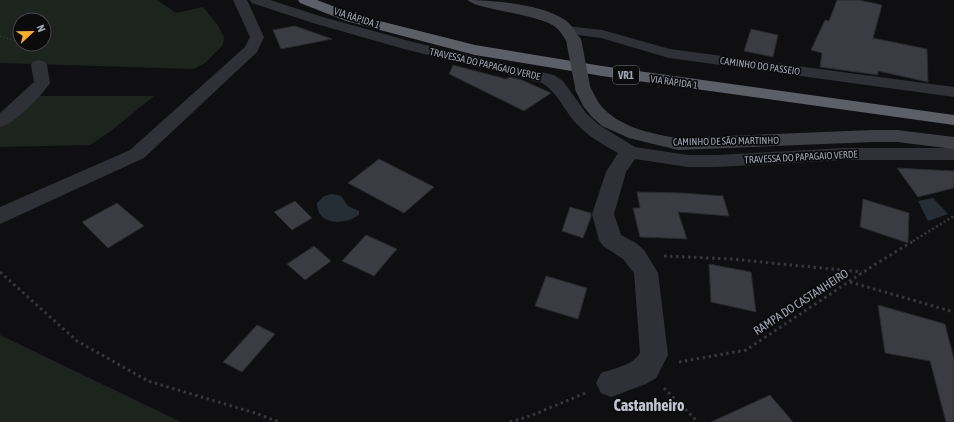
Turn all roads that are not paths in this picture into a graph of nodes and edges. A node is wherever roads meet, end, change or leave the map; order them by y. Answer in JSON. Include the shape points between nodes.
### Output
{"nodes":[{"id":1,"x":240,"y":0,"type":"edge"},
{"id":2,"x":257,"y":0,"type":"edge"},
{"id":3,"x":305,"y":0,"type":"edge"},
{"id":4,"x":337,"y":0,"type":"edge"},
{"id":5,"x":475,"y":0,"type":"edge"},
{"id":6,"x":571,"y":36,"type":"junction"},
{"id":7,"x":39,"y":65,"type":"dead end"},
{"id":8,"x":954,"y":92,"type":"edge"},
{"id":9,"x":954,"y":107,"type":"edge"},
{"id":10,"x":954,"y":120,"type":"edge"},
{"id":11,"x":0,"y":122,"type":"edge"},
{"id":12,"x":954,"y":143,"type":"edge"},
{"id":13,"x":631,"y":153,"type":"junction"},
{"id":14,"x":954,"y":154,"type":"edge"},
{"id":15,"x":0,"y":216,"type":"edge"},
{"id":16,"x":611,"y":383,"type":"road end"}],
"edges":[{"from":1,"to":15,"type":"street","via":[[258,37],[252,49],[137,154]]},
{"from":2,"to":13,"type":"street","name":"TRAVESSA DO PAPAGAIO VERDE","via":[[410,46],[548,79],[557,85],[592,129]]},
{"from":3,"to":10,"type":"highway","name":"VIA RÁPIDA 1","number":"VR1","via":[[351,18],[482,51],[602,72]]},
{"from":4,"to":9,"type":"highway","name":"VIA RÁPIDA 1","number":"VR1","via":[[411,24],[494,43],[600,60]]},
{"from":5,"to":6,"type":"street","via":[[539,14],[559,23]]},
{"from":6,"to":8,"type":"street","name":"CAMINHO DO PASSEIO","via":[[602,34],[669,53]]},
{"from":6,"to":12,"type":"street","name":"CAMINHO DE SÃO MARTINHO","bridge":true,"via":[[586,99],[593,109],[616,126],[646,138],[678,144],[898,136]]},
{"from":7,"to":11,"type":"street","via":[[42,83]]},
{"from":13,"to":14,"type":"street","name":"TRAVESSA DO PAPAGAIO VERDE","via":[[688,161],[844,154]]},
{"from":13,"to":16,"type":"street","via":[[625,156],[616,172],[603,214],[611,240],[632,251],[646,273],[654,355],[646,369]]}]}
